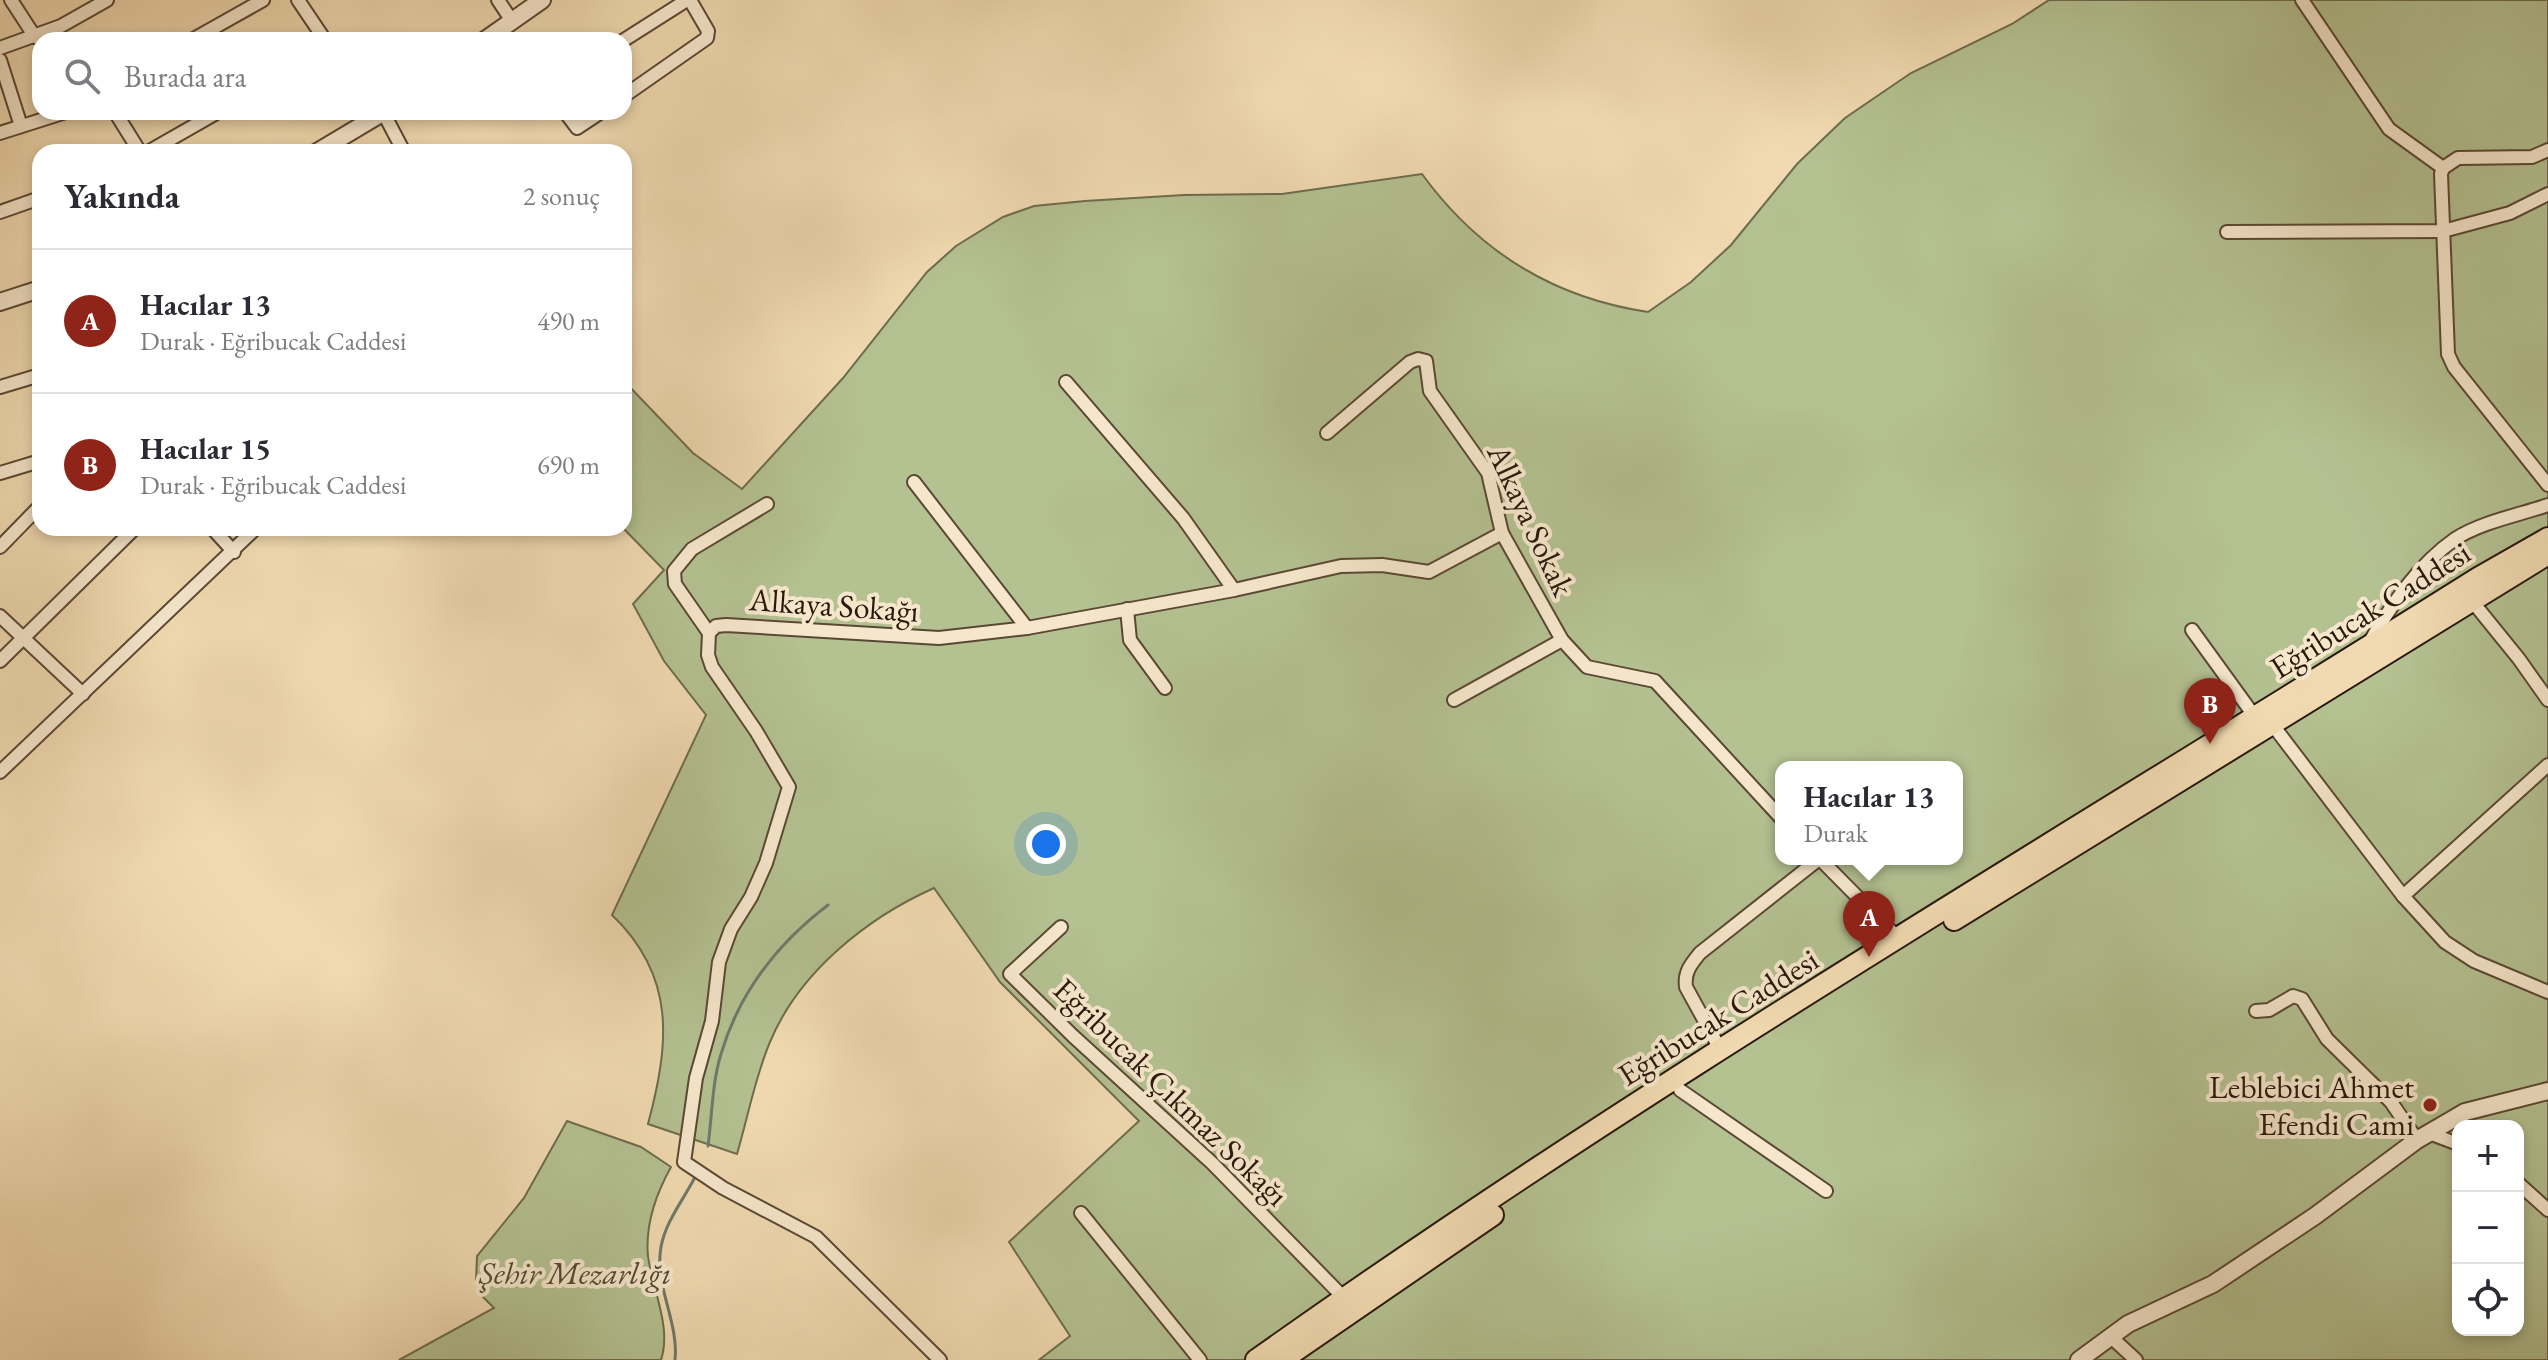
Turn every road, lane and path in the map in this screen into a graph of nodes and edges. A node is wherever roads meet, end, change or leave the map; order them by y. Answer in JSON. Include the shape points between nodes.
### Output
{"nodes":[{"id":1,"x":11,"y":0,"type":"edge"},
{"id":2,"x":107,"y":0,"type":"edge"},
{"id":3,"x":263,"y":0,"type":"edge"},
{"id":4,"x":298,"y":0,"type":"edge"},
{"id":5,"x":498,"y":0,"type":"edge"},
{"id":6,"x":542,"y":0,"type":"edge"},
{"id":7,"x":689,"y":0,"type":"edge"},
{"id":8,"x":2302,"y":0,"type":"edge"},
{"id":9,"x":61,"y":26,"type":"junction"},
{"id":10,"x":509,"y":29,"type":"edge"},
{"id":11,"x":32,"y":32,"type":"edge"},
{"id":12,"x":47,"y":32,"type":"edge"},
{"id":13,"x":64,"y":32,"type":"edge"},
{"id":14,"x":206,"y":32,"type":"edge"},
{"id":15,"x":320,"y":32,"type":"edge"},
{"id":16,"x":632,"y":35,"type":"edge"},
{"id":17,"x":32,"y":38,"type":"edge"},
{"id":18,"x":0,"y":48,"type":"edge"},
{"id":19,"x":0,"y":60,"type":"edge"},
{"id":20,"x":632,"y":90,"type":"edge"},
{"id":21,"x":40,"y":120,"type":"edge"},
{"id":22,"x":120,"y":120,"type":"edge"},
{"id":23,"x":204,"y":120,"type":"edge"},
{"id":24,"x":369,"y":120,"type":"edge"},
{"id":25,"x":384,"y":120,"type":"edge"},
{"id":26,"x":571,"y":120,"type":"edge"},
{"id":27,"x":589,"y":120,"type":"edge"},
{"id":28,"x":21,"y":126,"type":"junction"},
{"id":29,"x":0,"y":133,"type":"edge"},
{"id":30,"x":135,"y":144,"type":"edge"},
{"id":31,"x":162,"y":144,"type":"edge"},
{"id":32,"x":330,"y":144,"type":"edge"},
{"id":33,"x":399,"y":144,"type":"edge"},
{"id":34,"x":2548,"y":150,"type":"edge"},
{"id":35,"x":2443,"y":168,"type":"junction"},
{"id":36,"x":2548,"y":194,"type":"edge"},
{"id":37,"x":32,"y":201,"type":"edge"},
{"id":38,"x":0,"y":212,"type":"edge"},
{"id":39,"x":2443,"y":231,"type":"junction"},
{"id":40,"x":2227,"y":232,"type":"dead end"},
{"id":41,"x":32,"y":292,"type":"edge"},
{"id":42,"x":0,"y":302,"type":"edge"},
{"id":43,"x":32,"y":377,"type":"edge"},
{"id":44,"x":1066,"y":382,"type":"dead end"},
{"id":45,"x":0,"y":387,"type":"edge"},
{"id":46,"x":1327,"y":433,"type":"dead end"},
{"id":47,"x":32,"y":463,"type":"edge"},
{"id":48,"x":0,"y":473,"type":"edge"},
{"id":49,"x":914,"y":482,"type":"dead end"},
{"id":50,"x":2548,"y":485,"type":"edge"},
{"id":51,"x":767,"y":504,"type":"dead end"},
{"id":52,"x":2548,"y":505,"type":"edge"},
{"id":53,"x":32,"y":514,"type":"edge"},
{"id":54,"x":1502,"y":533,"type":"junction"},
{"id":55,"x":127,"y":536,"type":"edge"},
{"id":56,"x":219,"y":536,"type":"edge"},
{"id":57,"x":249,"y":536,"type":"edge"},
{"id":58,"x":2548,"y":538,"type":"edge"},
{"id":59,"x":0,"y":547,"type":"edge"},
{"id":60,"x":234,"y":552,"type":"junction"},
{"id":61,"x":2548,"y":554,"type":"edge"},
{"id":62,"x":1234,"y":590,"type":"junction"},
{"id":63,"x":2472,"y":601,"type":"junction"},
{"id":64,"x":1127,"y":609,"type":"junction"},
{"id":65,"x":0,"y":616,"type":"edge"},
{"id":66,"x":1027,"y":628,"type":"junction"},
{"id":67,"x":2192,"y":630,"type":"dead end"},
{"id":68,"x":709,"y":633,"type":"junction"},
{"id":69,"x":24,"y":637,"type":"junction"},
{"id":70,"x":1562,"y":640,"type":"junction"},
{"id":71,"x":2365,"y":649,"type":"junction"},
{"id":72,"x":0,"y":661,"type":"edge"},
{"id":73,"x":1165,"y":688,"type":"dead end"},
{"id":74,"x":83,"y":694,"type":"junction"},
{"id":75,"x":1454,"y":700,"type":"dead end"},
{"id":76,"x":2548,"y":700,"type":"edge"},
{"id":77,"x":2264,"y":720,"type":"junction"},
{"id":78,"x":2548,"y":765,"type":"edge"},
{"id":79,"x":0,"y":772,"type":"edge"},
{"id":80,"x":1775,"y":811,"type":"edge"},
{"id":81,"x":1812,"y":865,"type":"edge"},
{"id":82,"x":1826,"y":865,"type":"edge"},
{"id":83,"x":2403,"y":896,"type":"junction"},
{"id":84,"x":1061,"y":927,"type":"dead end"},
{"id":85,"x":1899,"y":939,"type":"junction"},
{"id":86,"x":2548,"y":992,"type":"edge"},
{"id":87,"x":2256,"y":1011,"type":"dead end"},
{"id":88,"x":1720,"y":1049,"type":"junction"},
{"id":89,"x":1680,"y":1090,"type":"junction"},
{"id":90,"x":2548,"y":1091,"type":"edge"},
{"id":91,"x":2423,"y":1136,"type":"junction"},
{"id":92,"x":2452,"y":1143,"type":"edge"},
{"id":93,"x":2524,"y":1188,"type":"edge"},
{"id":94,"x":1826,"y":1191,"type":"dead end"},
{"id":95,"x":2548,"y":1210,"type":"edge"},
{"id":96,"x":1081,"y":1213,"type":"dead end"},
{"id":97,"x":1344,"y":1298,"type":"junction"},
{"id":98,"x":2111,"y":1337,"type":"junction"},
{"id":99,"x":940,"y":1360,"type":"edge"},
{"id":100,"x":1200,"y":1360,"type":"edge"},
{"id":101,"x":1256,"y":1360,"type":"edge"},
{"id":102,"x":1282,"y":1360,"type":"edge"},
{"id":103,"x":2079,"y":1360,"type":"edge"},
{"id":104,"x":2136,"y":1360,"type":"edge"}],
"edges":[{"from":1,"to":11,"type":"street"},
{"from":2,"to":9,"type":"street"},
{"from":3,"to":14,"type":"street"},
{"from":4,"to":15,"type":"street"},
{"from":5,"to":10,"type":"street"},
{"from":6,"to":10,"type":"street"},
{"from":7,"to":16,"type":"street"},
{"from":7,"to":20,"type":"street","via":[[707,38]]},
{"from":8,"to":35,"type":"street","via":[[2389,129]]},
{"from":9,"to":12,"type":"street"},
{"from":9,"to":13,"type":"street"},
{"from":17,"to":18,"type":"street"},
{"from":19,"to":28,"type":"street"},
{"from":21,"to":28,"type":"street"},
{"from":22,"to":30,"type":"street"},
{"from":23,"to":31,"type":"street"},
{"from":24,"to":32,"type":"street"},
{"from":25,"to":33,"type":"street"},
{"from":26,"to":27,"type":"street","via":[[577,128]]},
{"from":28,"to":29,"type":"street"},
{"from":34,"to":35,"type":"street","via":[[2532,157],[2458,158]]},
{"from":35,"to":39,"type":"street"},
{"from":36,"to":39,"type":"street","via":[[2510,213]]},
{"from":37,"to":38,"type":"street"},
{"from":39,"to":40,"type":"street"},
{"from":39,"to":50,"type":"street","via":[[2448,354]]},
{"from":41,"to":42,"type":"street"},
{"from":43,"to":45,"type":"street"},
{"from":44,"to":62,"type":"street","via":[[1183,518]]},
{"from":46,"to":54,"type":"street","name":"Alkaya Sokak","via":[[1410,362],[1424,359],[1430,391],[1488,473]]},
{"from":47,"to":48,"type":"street"},
{"from":49,"to":66,"type":"street"},
{"from":51,"to":68,"type":"street","via":[[692,549],[674,571],[675,584]]},
{"from":52,"to":71,"type":"street","via":[[2458,538],[2428,561],[2393,603]]},
{"from":53,"to":59,"type":"street"},
{"from":54,"to":62,"type":"street","name":"Alkaya Sokağı","via":[[1429,572],[1341,566]]},
{"from":54,"to":70,"type":"street","name":"Alkaya Sokak"},
{"from":55,"to":69,"type":"street"},
{"from":56,"to":60,"type":"street"},
{"from":57,"to":60,"type":"street"},
{"from":58,"to":71,"type":"main road","name":"Eğribucak Caddesi"},
{"from":60,"to":74,"type":"street"},
{"from":61,"to":63,"type":"main road","name":"Eğribucak Caddesi"},
{"from":62,"to":64,"type":"street","name":"Alkaya Sokağı"},
{"from":63,"to":76,"type":"street"},
{"from":63,"to":77,"type":"main road","name":"Eğribucak Caddesi"},
{"from":64,"to":66,"type":"street","name":"Alkaya Sokağı"},
{"from":64,"to":73,"type":"street","via":[[1130,640]]},
{"from":65,"to":69,"type":"street"},
{"from":66,"to":68,"type":"street","name":"Alkaya Sokağı","via":[[939,638],[726,625]]},
{"from":67,"to":77,"type":"street"},
{"from":68,"to":99,"type":"street","name":"Alkaya Sokağı","via":[[712,667],[789,787],[766,863],[719,962],[684,1162],[816,1237]]},
{"from":69,"to":72,"type":"street"},
{"from":69,"to":74,"type":"street"},
{"from":70,"to":75,"type":"street"},
{"from":70,"to":80,"type":"street","name":"Alkaya Sokak","via":[[1587,667],[1655,681]]},
{"from":71,"to":77,"type":"main road","name":"Eğribucak Caddesi"},
{"from":74,"to":79,"type":"street"},
{"from":77,"to":83,"type":"street"},
{"from":77,"to":85,"type":"main road","name":"Eğribucak Caddesi"},
{"from":77,"to":89,"type":"main road","name":"Eğribucak Caddesi"},
{"from":78,"to":83,"type":"street"},
{"from":81,"to":88,"type":"street","via":[[1690,966],[1686,987]]},
{"from":82,"to":85,"type":"street"},
{"from":83,"to":86,"type":"street","via":[[2445,942],[2474,961]]},
{"from":84,"to":97,"type":"street","name":"Eğribucak Çıkmaz Sokağı","via":[[1010,974],[1212,1163]]},
{"from":85,"to":88,"type":"main road","name":"Eğribucak Caddesi"},
{"from":87,"to":91,"type":"street","via":[[2293,996],[2302,999],[2327,1039]]},
{"from":88,"to":97,"type":"main road","name":"Eğribucak Caddesi"},
{"from":89,"to":94,"type":"street"},
{"from":89,"to":102,"type":"main road","name":"Eğribucak Caddesi"},
{"from":90,"to":91,"type":"street","via":[[2465,1112]]},
{"from":91,"to":92,"type":"street"},
{"from":91,"to":98,"type":"street","via":[[2213,1284]]},
{"from":93,"to":95,"type":"street"},
{"from":96,"to":100,"type":"street"},
{"from":97,"to":101,"type":"main road","name":"Eğribucak Caddesi"},
{"from":98,"to":103,"type":"street"},
{"from":98,"to":104,"type":"street"}]}
